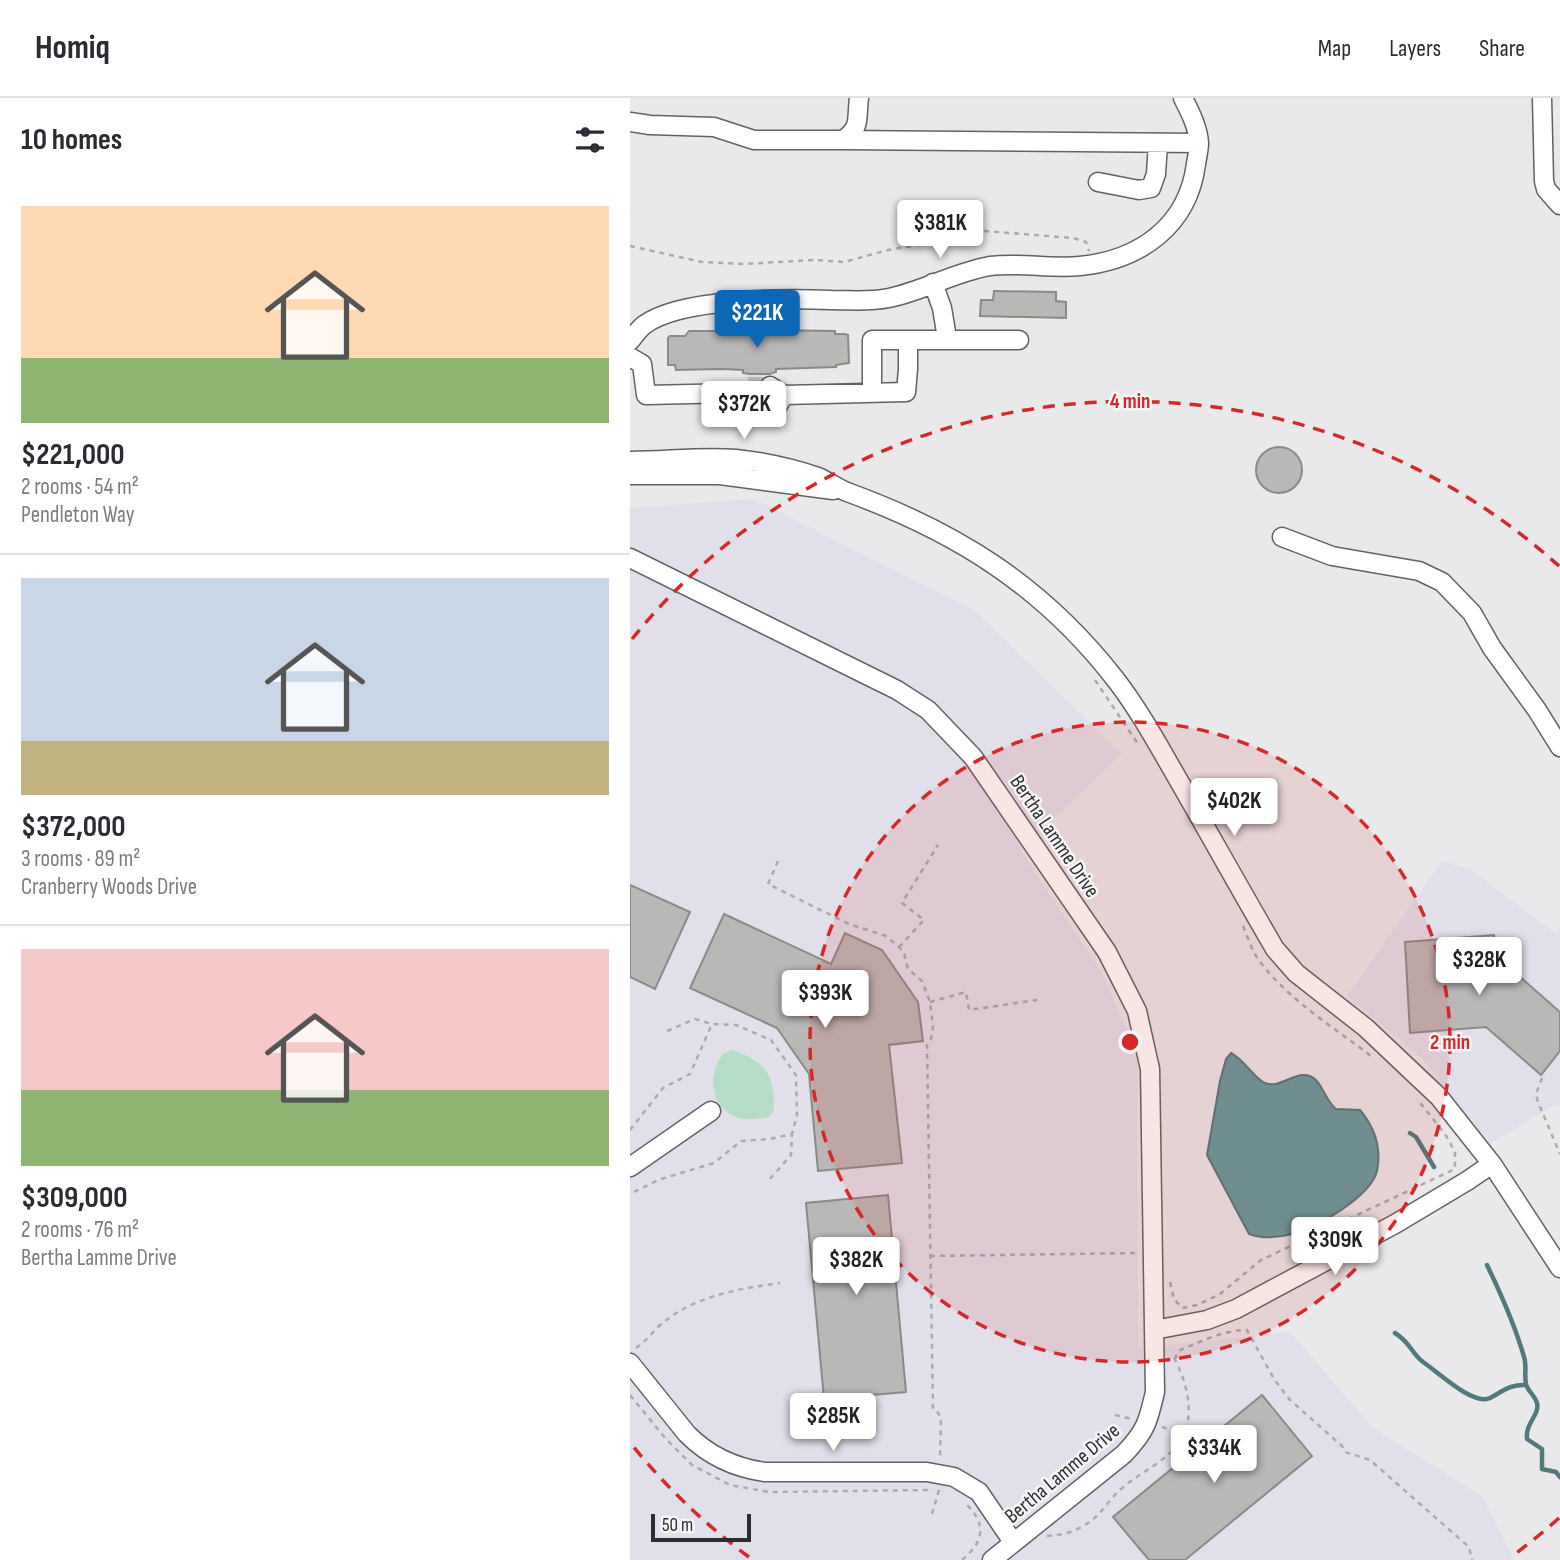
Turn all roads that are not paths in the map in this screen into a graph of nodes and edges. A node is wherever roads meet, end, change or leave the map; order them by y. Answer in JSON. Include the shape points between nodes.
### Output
{"nodes":[{"id":1,"x":859,"y":98,"type":"edge"},
{"id":2,"x":1184,"y":98,"type":"edge"},
{"id":3,"x":1542,"y":98,"type":"edge"},
{"id":4,"x":630,"y":122,"type":"edge"},
{"id":5,"x":843,"y":140,"type":"junction"},
{"id":6,"x":1158,"y":143,"type":"junction"},
{"id":7,"x":1199,"y":143,"type":"junction"},
{"id":8,"x":1098,"y":182,"type":"dead end"},
{"id":9,"x":1560,"y":205,"type":"edge"},
{"id":10,"x":933,"y":283,"type":"junction"},
{"id":11,"x":947,"y":338,"type":"junction"},
{"id":12,"x":908,"y":340,"type":"junction"},
{"id":13,"x":1019,"y":340,"type":"dead end"},
{"id":14,"x":630,"y":341,"type":"edge"},
{"id":15,"x":630,"y":357,"type":"edge"},
{"id":16,"x":872,"y":393,"type":"junction"},
{"id":17,"x":630,"y":461,"type":"edge"},
{"id":18,"x":630,"y":475,"type":"edge"},
{"id":19,"x":843,"y":491,"type":"junction"},
{"id":20,"x":1282,"y":537,"type":"dead end"},
{"id":21,"x":630,"y":558,"type":"edge"},
{"id":22,"x":1560,"y":747,"type":"edge"},
{"id":23,"x":711,"y":1111,"type":"dead end"},
{"id":24,"x":1492,"y":1164,"type":"junction"},
{"id":25,"x":630,"y":1167,"type":"edge"},
{"id":26,"x":1560,"y":1268,"type":"edge"},
{"id":27,"x":1154,"y":1330,"type":"junction"},
{"id":28,"x":630,"y":1363,"type":"edge"},
{"id":29,"x":1013,"y":1542,"type":"junction"},
{"id":30,"x":992,"y":1560,"type":"edge"}],
"edges":[{"from":1,"to":5,"type":"street","via":[[855,132]]},
{"from":2,"to":7,"type":"street"},
{"from":3,"to":9,"type":"street","via":[[1544,181]]},
{"from":4,"to":5,"type":"street","via":[[715,127],[754,140]]},
{"from":5,"to":6,"type":"street"},
{"from":6,"to":7,"type":"street"},
{"from":6,"to":8,"type":"street","via":[[1151,188]]},
{"from":7,"to":10,"type":"street","via":[[1188,199],[1157,237],[1138,250],[1079,266],[991,266]]},
{"from":10,"to":11,"type":"street"},
{"from":10,"to":14,"type":"street","via":[[863,302],[779,299],[676,311],[644,325]]},
{"from":11,"to":12,"type":"street"},
{"from":11,"to":13,"type":"street"},
{"from":12,"to":16,"type":"street","via":[[905,391]]},
{"from":12,"to":16,"type":"street","via":[[872,340]]},
{"from":15,"to":16,"type":"street","via":[[642,364],[646,395],[743,390],[743,407],[776,407],[777,390]]},
{"from":17,"to":19,"type":"street","via":[[705,457],[761,463],[821,478]]},
{"from":18,"to":19,"type":"street","via":[[720,475]]},
{"from":19,"to":24,"type":"street","via":[[913,517],[972,549],[1069,626],[1117,681],[1150,732],[1275,949],[1296,974],[1366,1028],[1429,1087]]},
{"from":20,"to":22,"type":"street","via":[[1332,556],[1419,570],[1443,582],[1472,613]]},
{"from":21,"to":27,"type":"street","name":"Bertha Lamme Drive","via":[[897,690],[928,710],[973,757],[1107,952],[1137,1011],[1150,1069]]},
{"from":23,"to":25,"type":"street"},
{"from":24,"to":26,"type":"street"},
{"from":24,"to":27,"type":"street","via":[[1395,1224],[1236,1309]]},
{"from":27,"to":29,"type":"street","name":"Bertha Lamme Drive","via":[[1155,1392],[1141,1436]]},
{"from":28,"to":29,"type":"street","via":[[692,1439],[723,1461],[765,1472],[940,1481],[954,1477],[979,1492]]},
{"from":29,"to":30,"type":"street","name":"Bertha Lamme Drive"}]}
